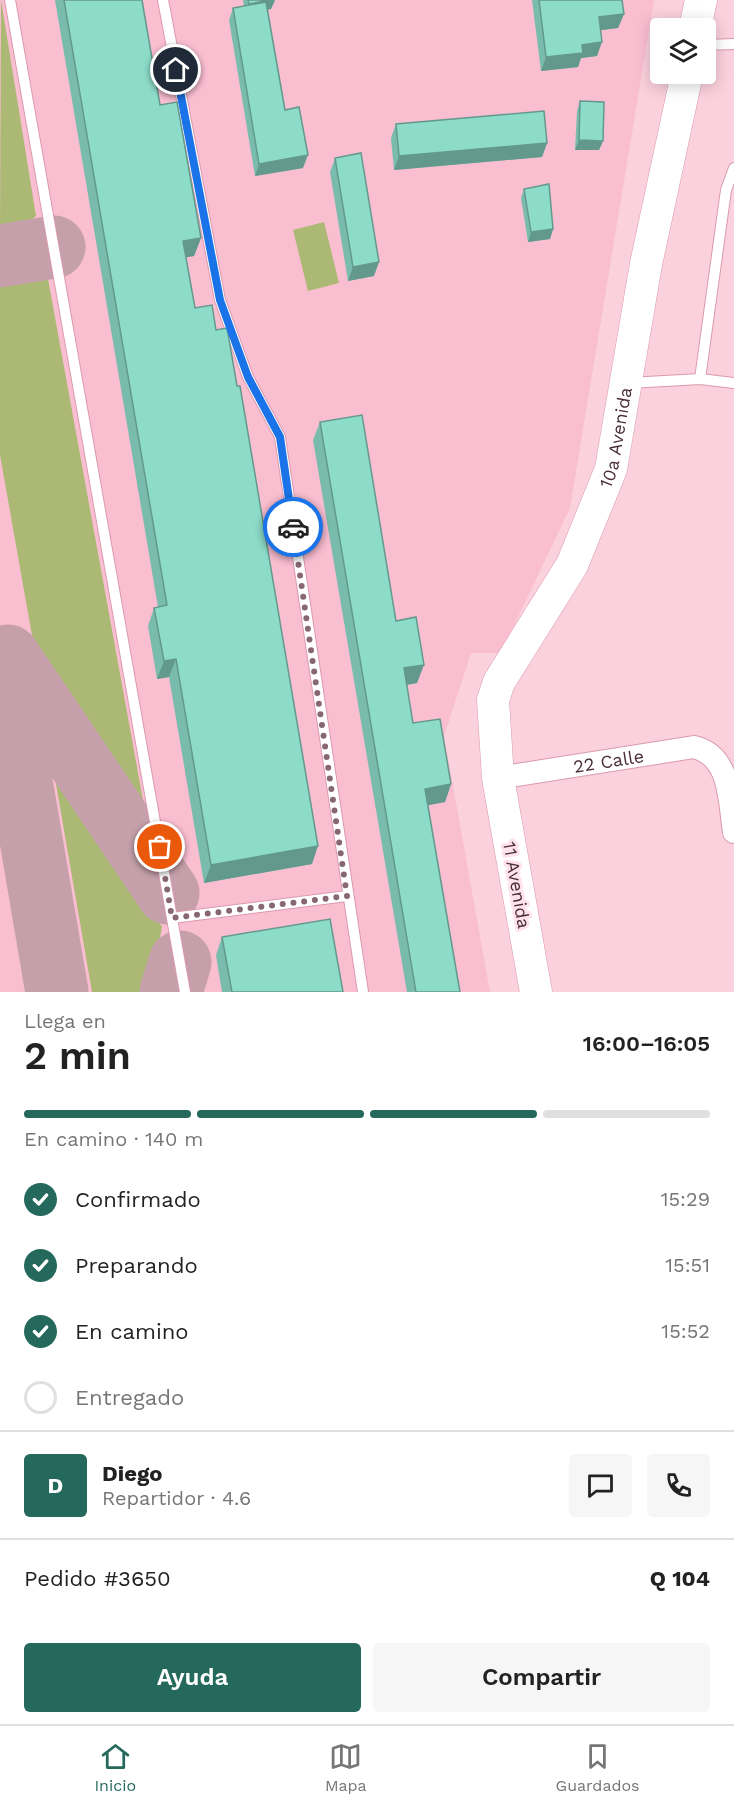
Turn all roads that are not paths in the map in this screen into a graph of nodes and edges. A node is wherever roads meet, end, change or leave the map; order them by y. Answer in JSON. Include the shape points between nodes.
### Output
{"nodes":[{"id":1,"x":10,"y":0,"type":"edge"},
{"id":2,"x":163,"y":0,"type":"edge"},
{"id":3,"x":701,"y":0,"type":"edge"},
{"id":4,"x":697,"y":18,"type":"edge"},
{"id":5,"x":734,"y":44,"type":"edge"},
{"id":6,"x":716,"y":45,"type":"edge"},
{"id":7,"x":685,"y":84,"type":"edge"},
{"id":8,"x":734,"y":168,"type":"edge"},
{"id":9,"x":700,"y":379,"type":"junction"},
{"id":10,"x":626,"y":382,"type":"junction"},
{"id":11,"x":734,"y":382,"type":"edge"},
{"id":12,"x":498,"y":778,"type":"junction"},
{"id":13,"x":734,"y":831,"type":"edge"},
{"id":14,"x":347,"y":896,"type":"junction"},
{"id":15,"x":172,"y":918,"type":"junction"},
{"id":16,"x":185,"y":992,"type":"edge"},
{"id":17,"x":363,"y":992,"type":"edge"},
{"id":18,"x":536,"y":992,"type":"edge"}],
"edges":[{"from":1,"to":15,"type":"lane"},
{"from":2,"to":14,"type":"lane","via":[[220,300],[248,377],[280,437]]},
{"from":3,"to":4,"type":"main road"},
{"from":5,"to":6,"type":"lane"},
{"from":7,"to":10,"type":"main road","name":"10a Avenida","via":[[646,264]]},
{"from":8,"to":9,"type":"lane","via":[[726,190]]},
{"from":9,"to":10,"type":"lane"},
{"from":9,"to":11,"type":"lane"},
{"from":10,"to":12,"type":"main road","name":"10a Avenida","via":[[610,470],[572,565],[499,682],[493,700]]},
{"from":12,"to":13,"type":"street","name":"22 Calle","via":[[694,747],[708,750],[717,758],[725,779]]},
{"from":12,"to":18,"type":"main road","name":"11 Avenida"},
{"from":14,"to":15,"type":"lane"},
{"from":14,"to":17,"type":"lane"},
{"from":15,"to":16,"type":"lane"}]}
